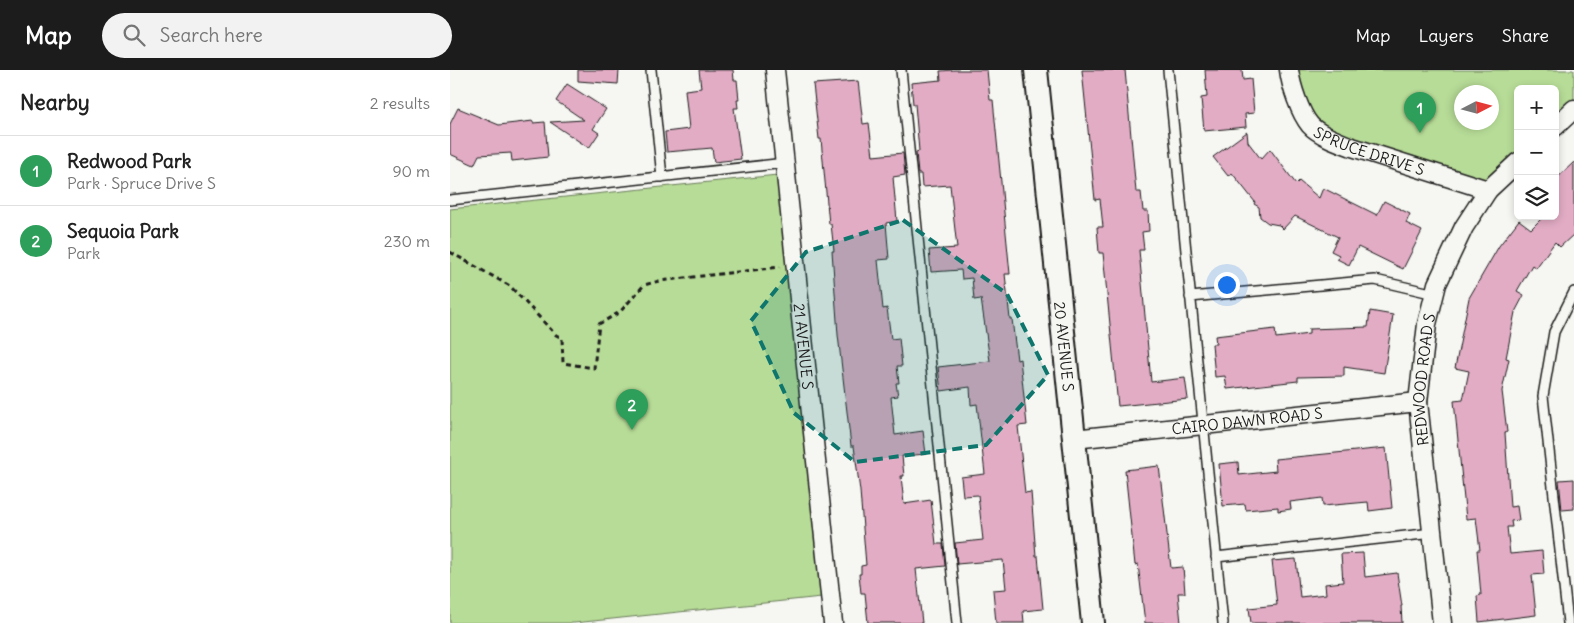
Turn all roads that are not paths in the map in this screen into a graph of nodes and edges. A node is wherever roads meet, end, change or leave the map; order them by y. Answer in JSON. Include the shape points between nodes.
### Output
{"nodes":[{"id":1,"x":651,"y":70,"type":"edge"},
{"id":2,"x":775,"y":70,"type":"edge"},
{"id":3,"x":902,"y":70,"type":"edge"},
{"id":4,"x":1036,"y":70,"type":"edge"},
{"id":5,"x":1168,"y":70,"type":"edge"},
{"id":6,"x":1289,"y":70,"type":"edge"},
{"id":7,"x":1574,"y":109,"type":"edge"},
{"id":8,"x":1559,"y":123,"type":"edge"},
{"id":9,"x":786,"y":163,"type":"junction"},
{"id":10,"x":1514,"y":166,"type":"edge"},
{"id":11,"x":662,"y":177,"type":"junction"},
{"id":12,"x":1488,"y":190,"type":"junction"},
{"id":13,"x":450,"y":200,"type":"edge"},
{"id":14,"x":1574,"y":292,"type":"edge"},
{"id":15,"x":1435,"y":294,"type":"junction"},
{"id":16,"x":1190,"y":297,"type":"junction"},
{"id":17,"x":1418,"y":402,"type":"junction"},
{"id":18,"x":1202,"y":426,"type":"junction"},
{"id":19,"x":1074,"y":439,"type":"junction"},
{"id":20,"x":1433,"y":533,"type":"junction"},
{"id":21,"x":1216,"y":557,"type":"junction"},
{"id":22,"x":833,"y":623,"type":"edge"},
{"id":23,"x":957,"y":623,"type":"edge"},
{"id":24,"x":1093,"y":623,"type":"edge"},
{"id":25,"x":1223,"y":623,"type":"edge"},
{"id":26,"x":1442,"y":623,"type":"edge"},
{"id":27,"x":1568,"y":623,"type":"edge"}],
"edges":[{"from":1,"to":11,"type":"lane"},
{"from":2,"to":9,"type":"street","name":"21 AVENUE S"},
{"from":3,"to":23,"type":"lane"},
{"from":4,"to":19,"type":"street","name":"20 AVENUE S"},
{"from":5,"to":16,"type":"lane"},
{"from":6,"to":12,"type":"street","name":"SPRUCE DRIVE S","via":[[1297,101],[1310,126],[1352,148]]},
{"from":7,"to":8,"type":"street"},
{"from":9,"to":11,"type":"lane"},
{"from":9,"to":22,"type":"street","name":"21 AVENUE S"},
{"from":10,"to":12,"type":"street","name":"REDWOOD ROAD S"},
{"from":11,"to":13,"type":"lane"},
{"from":12,"to":15,"type":"street","name":"REDWOOD ROAD S","via":[[1464,227]]},
{"from":14,"to":27,"type":"lane","via":[[1554,332],[1543,396]]},
{"from":15,"to":16,"type":"lane","via":[[1375,280]]},
{"from":15,"to":17,"type":"street","name":"REDWOOD ROAD S","via":[[1427,324]]},
{"from":16,"to":18,"type":"lane"},
{"from":17,"to":18,"type":"street","name":"CAIRO DAWN ROAD S"},
{"from":17,"to":20,"type":"street","name":"REDWOOD ROAD S"},
{"from":18,"to":19,"type":"street","name":"CAIRO DAWN ROAD S"},
{"from":18,"to":21,"type":"lane"},
{"from":19,"to":24,"type":"street","name":"20 AVENUE S"},
{"from":20,"to":21,"type":"lane"},
{"from":20,"to":26,"type":"street","name":"REDWOOD ROAD S"},
{"from":21,"to":25,"type":"lane"}]}
